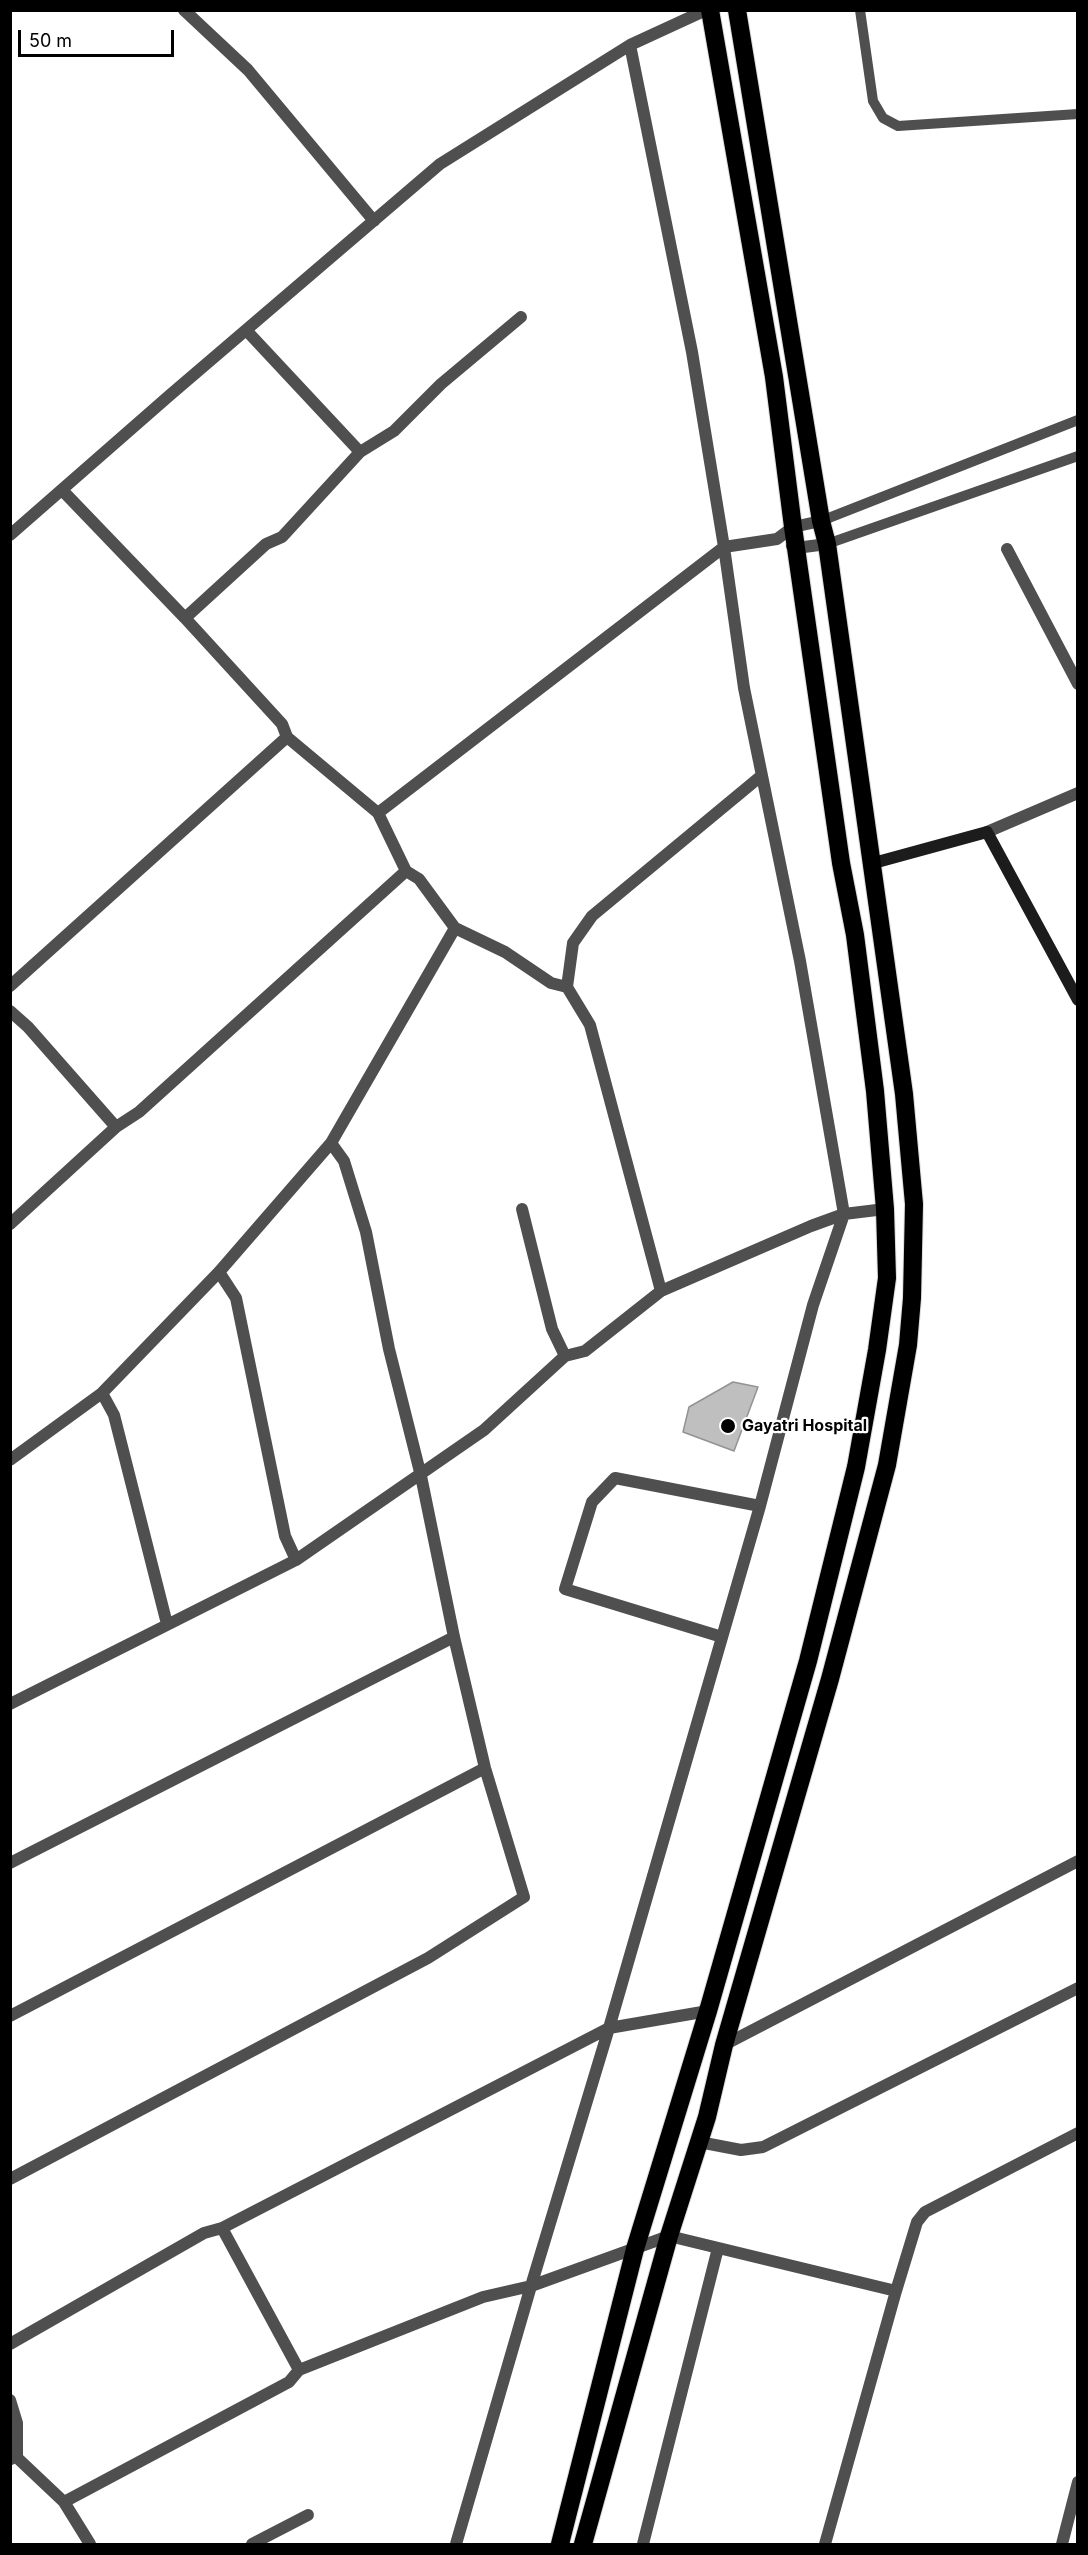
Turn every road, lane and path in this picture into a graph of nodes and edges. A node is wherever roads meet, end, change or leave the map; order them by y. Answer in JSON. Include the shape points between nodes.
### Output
{"nodes":[{"id":1,"x":184,"y":10,"type":"edge"},
{"id":2,"x":708,"y":10,"type":"edge"},
{"id":3,"x":737,"y":10,"type":"edge"},
{"id":4,"x":860,"y":10,"type":"edge"},
{"id":5,"x":630,"y":45,"type":"junction"},
{"id":6,"x":1077,"y":114,"type":"edge"},
{"id":7,"x":374,"y":221,"type":"junction"},
{"id":8,"x":522,"y":317,"type":"dead end"},
{"id":9,"x":246,"y":330,"type":"junction"},
{"id":10,"x":1077,"y":420,"type":"edge"},
{"id":11,"x":360,"y":452,"type":"junction"},
{"id":12,"x":1077,"y":456,"type":"edge"},
{"id":13,"x":62,"y":490,"type":"junction"},
{"id":14,"x":821,"y":521,"type":"junction"},
{"id":15,"x":793,"y":526,"type":"junction"},
{"id":16,"x":10,"y":535,"type":"edge"},
{"id":17,"x":777,"y":539,"type":"junction"},
{"id":18,"x":827,"y":544,"type":"junction"},
{"id":19,"x":724,"y":547,"type":"junction"},
{"id":20,"x":796,"y":548,"type":"junction"},
{"id":21,"x":1007,"y":549,"type":"dead end"},
{"id":22,"x":185,"y":618,"type":"junction"},
{"id":23,"x":1077,"y":684,"type":"edge"},
{"id":24,"x":287,"y":737,"type":"junction"},
{"id":25,"x":761,"y":776,"type":"junction"},
{"id":26,"x":1077,"y":793,"type":"edge"},
{"id":27,"x":378,"y":813,"type":"junction"},
{"id":28,"x":987,"y":832,"type":"junction"},
{"id":29,"x":870,"y":864,"type":"junction"},
{"id":30,"x":406,"y":871,"type":"junction"},
{"id":31,"x":455,"y":928,"type":"junction"},
{"id":32,"x":10,"y":986,"type":"edge"},
{"id":33,"x":567,"y":987,"type":"junction"},
{"id":34,"x":1077,"y":1000,"type":"edge"},
{"id":35,"x":10,"y":1011,"type":"edge"},
{"id":36,"x":116,"y":1127,"type":"junction"},
{"id":37,"x":331,"y":1143,"type":"junction"},
{"id":38,"x":522,"y":1209,"type":"dead end"},
{"id":39,"x":885,"y":1209,"type":"junction"},
{"id":40,"x":844,"y":1214,"type":"junction"},
{"id":41,"x":10,"y":1224,"type":"edge"},
{"id":42,"x":219,"y":1272,"type":"junction"},
{"id":43,"x":661,"y":1291,"type":"junction"},
{"id":44,"x":565,"y":1356,"type":"junction"},
{"id":45,"x":102,"y":1394,"type":"junction"},
{"id":46,"x":10,"y":1460,"type":"edge"},
{"id":47,"x":421,"y":1476,"type":"junction"},
{"id":48,"x":760,"y":1506,"type":"junction"},
{"id":49,"x":296,"y":1560,"type":"junction"},
{"id":50,"x":167,"y":1624,"type":"junction"},
{"id":51,"x":454,"y":1637,"type":"junction"},
{"id":52,"x":722,"y":1637,"type":"junction"},
{"id":53,"x":10,"y":1704,"type":"edge"},
{"id":54,"x":485,"y":1768,"type":"junction"},
{"id":55,"x":1077,"y":1861,"type":"edge"},
{"id":56,"x":10,"y":1863,"type":"edge"},
{"id":57,"x":1077,"y":1988,"type":"edge"},
{"id":58,"x":708,"y":2011,"type":"junction"},
{"id":59,"x":10,"y":2016,"type":"edge"},
{"id":60,"x":609,"y":2028,"type":"junction"},
{"id":61,"x":724,"y":2045,"type":"junction"},
{"id":62,"x":1077,"y":2133,"type":"edge"},
{"id":63,"x":699,"y":2142,"type":"junction"},
{"id":64,"x":10,"y":2179,"type":"edge"},
{"id":65,"x":222,"y":2228,"type":"junction"},
{"id":66,"x":669,"y":2236,"type":"junction"},
{"id":67,"x":718,"y":2248,"type":"junction"},
{"id":68,"x":635,"y":2249,"type":"junction"},
{"id":69,"x":531,"y":2286,"type":"junction"},
{"id":70,"x":896,"y":2291,"type":"junction"},
{"id":71,"x":10,"y":2344,"type":"edge"},
{"id":72,"x":299,"y":2370,"type":"junction"},
{"id":73,"x":10,"y":2400,"type":"edge"},
{"id":74,"x":13,"y":2455,"type":"edge"},
{"id":75,"x":1077,"y":2482,"type":"edge"},
{"id":76,"x":64,"y":2502,"type":"junction"},
{"id":77,"x":308,"y":2515,"type":"dead end"},
{"id":78,"x":90,"y":2544,"type":"edge"},
{"id":79,"x":252,"y":2544,"type":"edge"},
{"id":80,"x":456,"y":2544,"type":"edge"},
{"id":81,"x":560,"y":2544,"type":"edge"},
{"id":82,"x":583,"y":2544,"type":"edge"},
{"id":83,"x":643,"y":2544,"type":"edge"},
{"id":84,"x":825,"y":2544,"type":"edge"},
{"id":85,"x":1062,"y":2544,"type":"edge"}],
"edges":[{"from":1,"to":7,"type":"street","via":[[248,70]]},
{"from":2,"to":5,"type":"street"},
{"from":2,"to":15,"type":"highway","via":[[774,377]]},
{"from":3,"to":14,"type":"highway"},
{"from":4,"to":6,"type":"lane","via":[[873,101],[883,118],[898,126]]},
{"from":5,"to":7,"type":"street","via":[[440,164]]},
{"from":5,"to":19,"type":"street","via":[[692,352]]},
{"from":7,"to":9,"type":"street"},
{"from":8,"to":11,"type":"street","via":[[441,384],[394,431]]},
{"from":9,"to":11,"type":"street"},
{"from":9,"to":13,"type":"street"},
{"from":10,"to":14,"type":"lane"},
{"from":11,"to":22,"type":"street","via":[[282,537],[266,544]]},
{"from":12,"to":18,"type":"lane"},
{"from":13,"to":16,"type":"street"},
{"from":13,"to":22,"type":"street"},
{"from":14,"to":15,"type":"street"},
{"from":14,"to":18,"type":"highway"},
{"from":15,"to":17,"type":"street"},
{"from":15,"to":20,"type":"highway"},
{"from":17,"to":19,"type":"street"},
{"from":17,"to":20,"type":"street"},
{"from":18,"to":20,"type":"street"},
{"from":18,"to":29,"type":"highway"},
{"from":19,"to":25,"type":"street"},
{"from":19,"to":27,"type":"street"},
{"from":20,"to":39,"type":"highway","via":[[855,935]]},
{"from":21,"to":23,"type":"street"},
{"from":22,"to":24,"type":"street","via":[[282,724]]},
{"from":24,"to":27,"type":"street"},
{"from":24,"to":32,"type":"street"},
{"from":25,"to":33,"type":"street","via":[[592,916],[573,943]]},
{"from":25,"to":40,"type":"street","via":[[800,961]]},
{"from":26,"to":28,"type":"street"},
{"from":27,"to":30,"type":"street"},
{"from":28,"to":29,"type":"street"},
{"from":28,"to":34,"type":"street"},
{"from":29,"to":61,"type":"highway","via":[[904,1094],[914,1204],[908,1345],[887,1465],[830,1679]]},
{"from":30,"to":31,"type":"street","via":[[420,879]]},
{"from":30,"to":36,"type":"street","via":[[139,1112]]},
{"from":31,"to":33,"type":"street","via":[[505,952],[551,983]]},
{"from":31,"to":37,"type":"street"},
{"from":33,"to":43,"type":"street","via":[[590,1025]]},
{"from":35,"to":36,"type":"street"},
{"from":36,"to":41,"type":"street"},
{"from":37,"to":42,"type":"street"},
{"from":37,"to":47,"type":"street","via":[[344,1161],[366,1232],[389,1349]]},
{"from":38,"to":44,"type":"street","via":[[552,1329]]},
{"from":39,"to":40,"type":"street"},
{"from":39,"to":58,"type":"highway","via":[[887,1278],[856,1467],[808,1661]]},
{"from":40,"to":43,"type":"street"},
{"from":40,"to":48,"type":"street","via":[[813,1305]]},
{"from":42,"to":45,"type":"street"},
{"from":42,"to":49,"type":"street","via":[[236,1298],[285,1536]]},
{"from":43,"to":44,"type":"street","via":[[585,1351]]},
{"from":44,"to":47,"type":"street","via":[[484,1430]]},
{"from":45,"to":46,"type":"street"},
{"from":45,"to":50,"type":"street","via":[[114,1415]]},
{"from":47,"to":49,"type":"street"},
{"from":47,"to":51,"type":"street"},
{"from":48,"to":52,"type":"street"},
{"from":48,"to":52,"type":"street","via":[[615,1478],[592,1502],[565,1589]]},
{"from":49,"to":50,"type":"street"},
{"from":50,"to":53,"type":"street"},
{"from":51,"to":54,"type":"street"},
{"from":51,"to":56,"type":"street"},
{"from":52,"to":60,"type":"street"},
{"from":54,"to":59,"type":"street"},
{"from":54,"to":64,"type":"street","via":[[524,1897],[428,1958]]},
{"from":55,"to":61,"type":"street"},
{"from":57,"to":63,"type":"street","via":[[763,2147],[741,2150]]},
{"from":58,"to":60,"type":"street"},
{"from":58,"to":68,"type":"highway"},
{"from":60,"to":65,"type":"street"},
{"from":60,"to":69,"type":"street"},
{"from":61,"to":63,"type":"highway"},
{"from":62,"to":70,"type":"street","via":[[926,2212],[917,2222]]},
{"from":63,"to":66,"type":"highway"},
{"from":65,"to":71,"type":"street","via":[[204,2232]]},
{"from":65,"to":72,"type":"street"},
{"from":66,"to":67,"type":"street"},
{"from":66,"to":68,"type":"street"},
{"from":66,"to":82,"type":"highway"},
{"from":67,"to":70,"type":"street"},
{"from":67,"to":83,"type":"street"},
{"from":68,"to":69,"type":"street"},
{"from":68,"to":81,"type":"highway"},
{"from":69,"to":72,"type":"street","via":[[483,2297]]},
{"from":69,"to":80,"type":"street"},
{"from":70,"to":84,"type":"street"},
{"from":72,"to":76,"type":"street","via":[[289,2382]]},
{"from":73,"to":74,"type":"street","via":[[17,2423]]},
{"from":74,"to":76,"type":"street"},
{"from":75,"to":85,"type":"street"},
{"from":76,"to":78,"type":"street"},
{"from":77,"to":79,"type":"street"}]}
